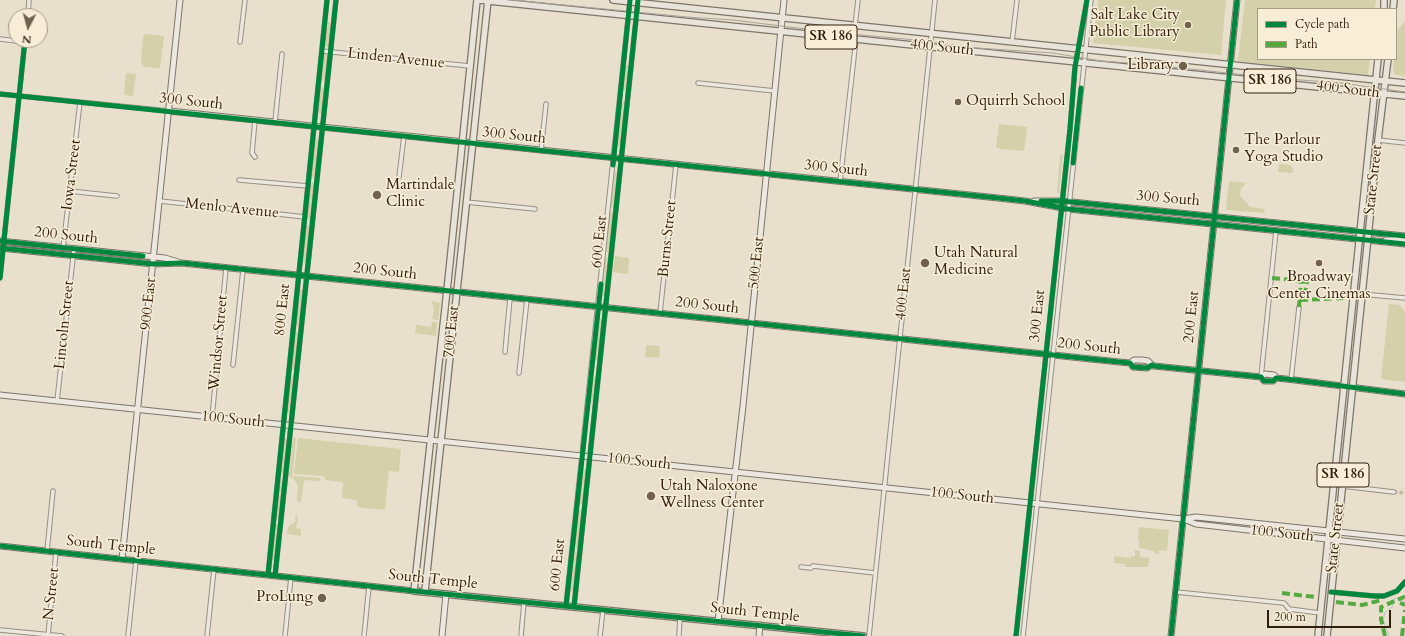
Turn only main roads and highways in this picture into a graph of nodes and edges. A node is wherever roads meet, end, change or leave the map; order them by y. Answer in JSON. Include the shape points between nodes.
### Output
{"nodes":[{"id":1,"x":478,"y":0,"type":"edge"},
{"id":2,"x":612,"y":0,"type":"edge"},
{"id":3,"x":488,"y":1,"type":"edge"},
{"id":4,"x":630,"y":1,"type":"edge"},
{"id":5,"x":638,"y":1,"type":"edge"},
{"id":6,"x":1378,"y":60,"type":"edge"},
{"id":7,"x":1388,"y":60,"type":"edge"},
{"id":8,"x":1376,"y":79,"type":"junction"},
{"id":9,"x":1386,"y":80,"type":"junction"},
{"id":10,"x":1405,"y":83,"type":"edge"},
{"id":11,"x":1375,"y":93,"type":"junction"},
{"id":12,"x":1384,"y":94,"type":"junction"},
{"id":13,"x":1405,"y":96,"type":"edge"},
{"id":14,"x":414,"y":591,"type":"joint"},
{"id":15,"x":425,"y":592,"type":"junction"},
{"id":16,"x":839,"y":635,"type":"edge"},
{"id":17,"x":863,"y":636,"type":"edge"},
{"id":18,"x":1318,"y":636,"type":"edge"},
{"id":19,"x":1326,"y":636,"type":"edge"}],
"edges":[{"from":1,"to":3,"type":"main road","name":"400 South","number":"SR 186"},
{"from":1,"to":14,"type":"main road","name":"700 East"},
{"from":2,"to":4,"type":"main road","name":"400 South","number":"SR 186"},
{"from":3,"to":11,"type":"main road","name":"400 South","number":"SR 186"},
{"from":3,"to":15,"type":"main road","name":"700 East"},
{"from":4,"to":5,"type":"main road","name":"400 South","number":"SR 186"},
{"from":5,"to":8,"type":"main road","name":"400 South","number":"SR 186","via":[[855,26]]},
{"from":6,"to":8,"type":"main road","name":"State Street"},
{"from":7,"to":9,"type":"main road","name":"State Street"},
{"from":8,"to":9,"type":"main road","name":"400 South","number":"SR 186"},
{"from":8,"to":11,"type":"main road","name":"State Street"},
{"from":9,"to":10,"type":"main road","name":"400 South"},
{"from":9,"to":12,"type":"main road","name":"State Street","number":"SR 186"},
{"from":11,"to":12,"type":"main road","name":"400 South"},
{"from":11,"to":18,"type":"main road","name":"State Street","number":"SR 186"},
{"from":12,"to":13,"type":"main road","name":"400 South"},
{"from":12,"to":19,"type":"main road","name":"State Street","number":"SR 186"},
{"from":14,"to":15,"type":"main road","name":"South Temple"},
{"from":15,"to":16,"type":"main road","name":"South Temple"},
{"from":16,"to":17,"type":"main road","name":"South Temple"}]}
